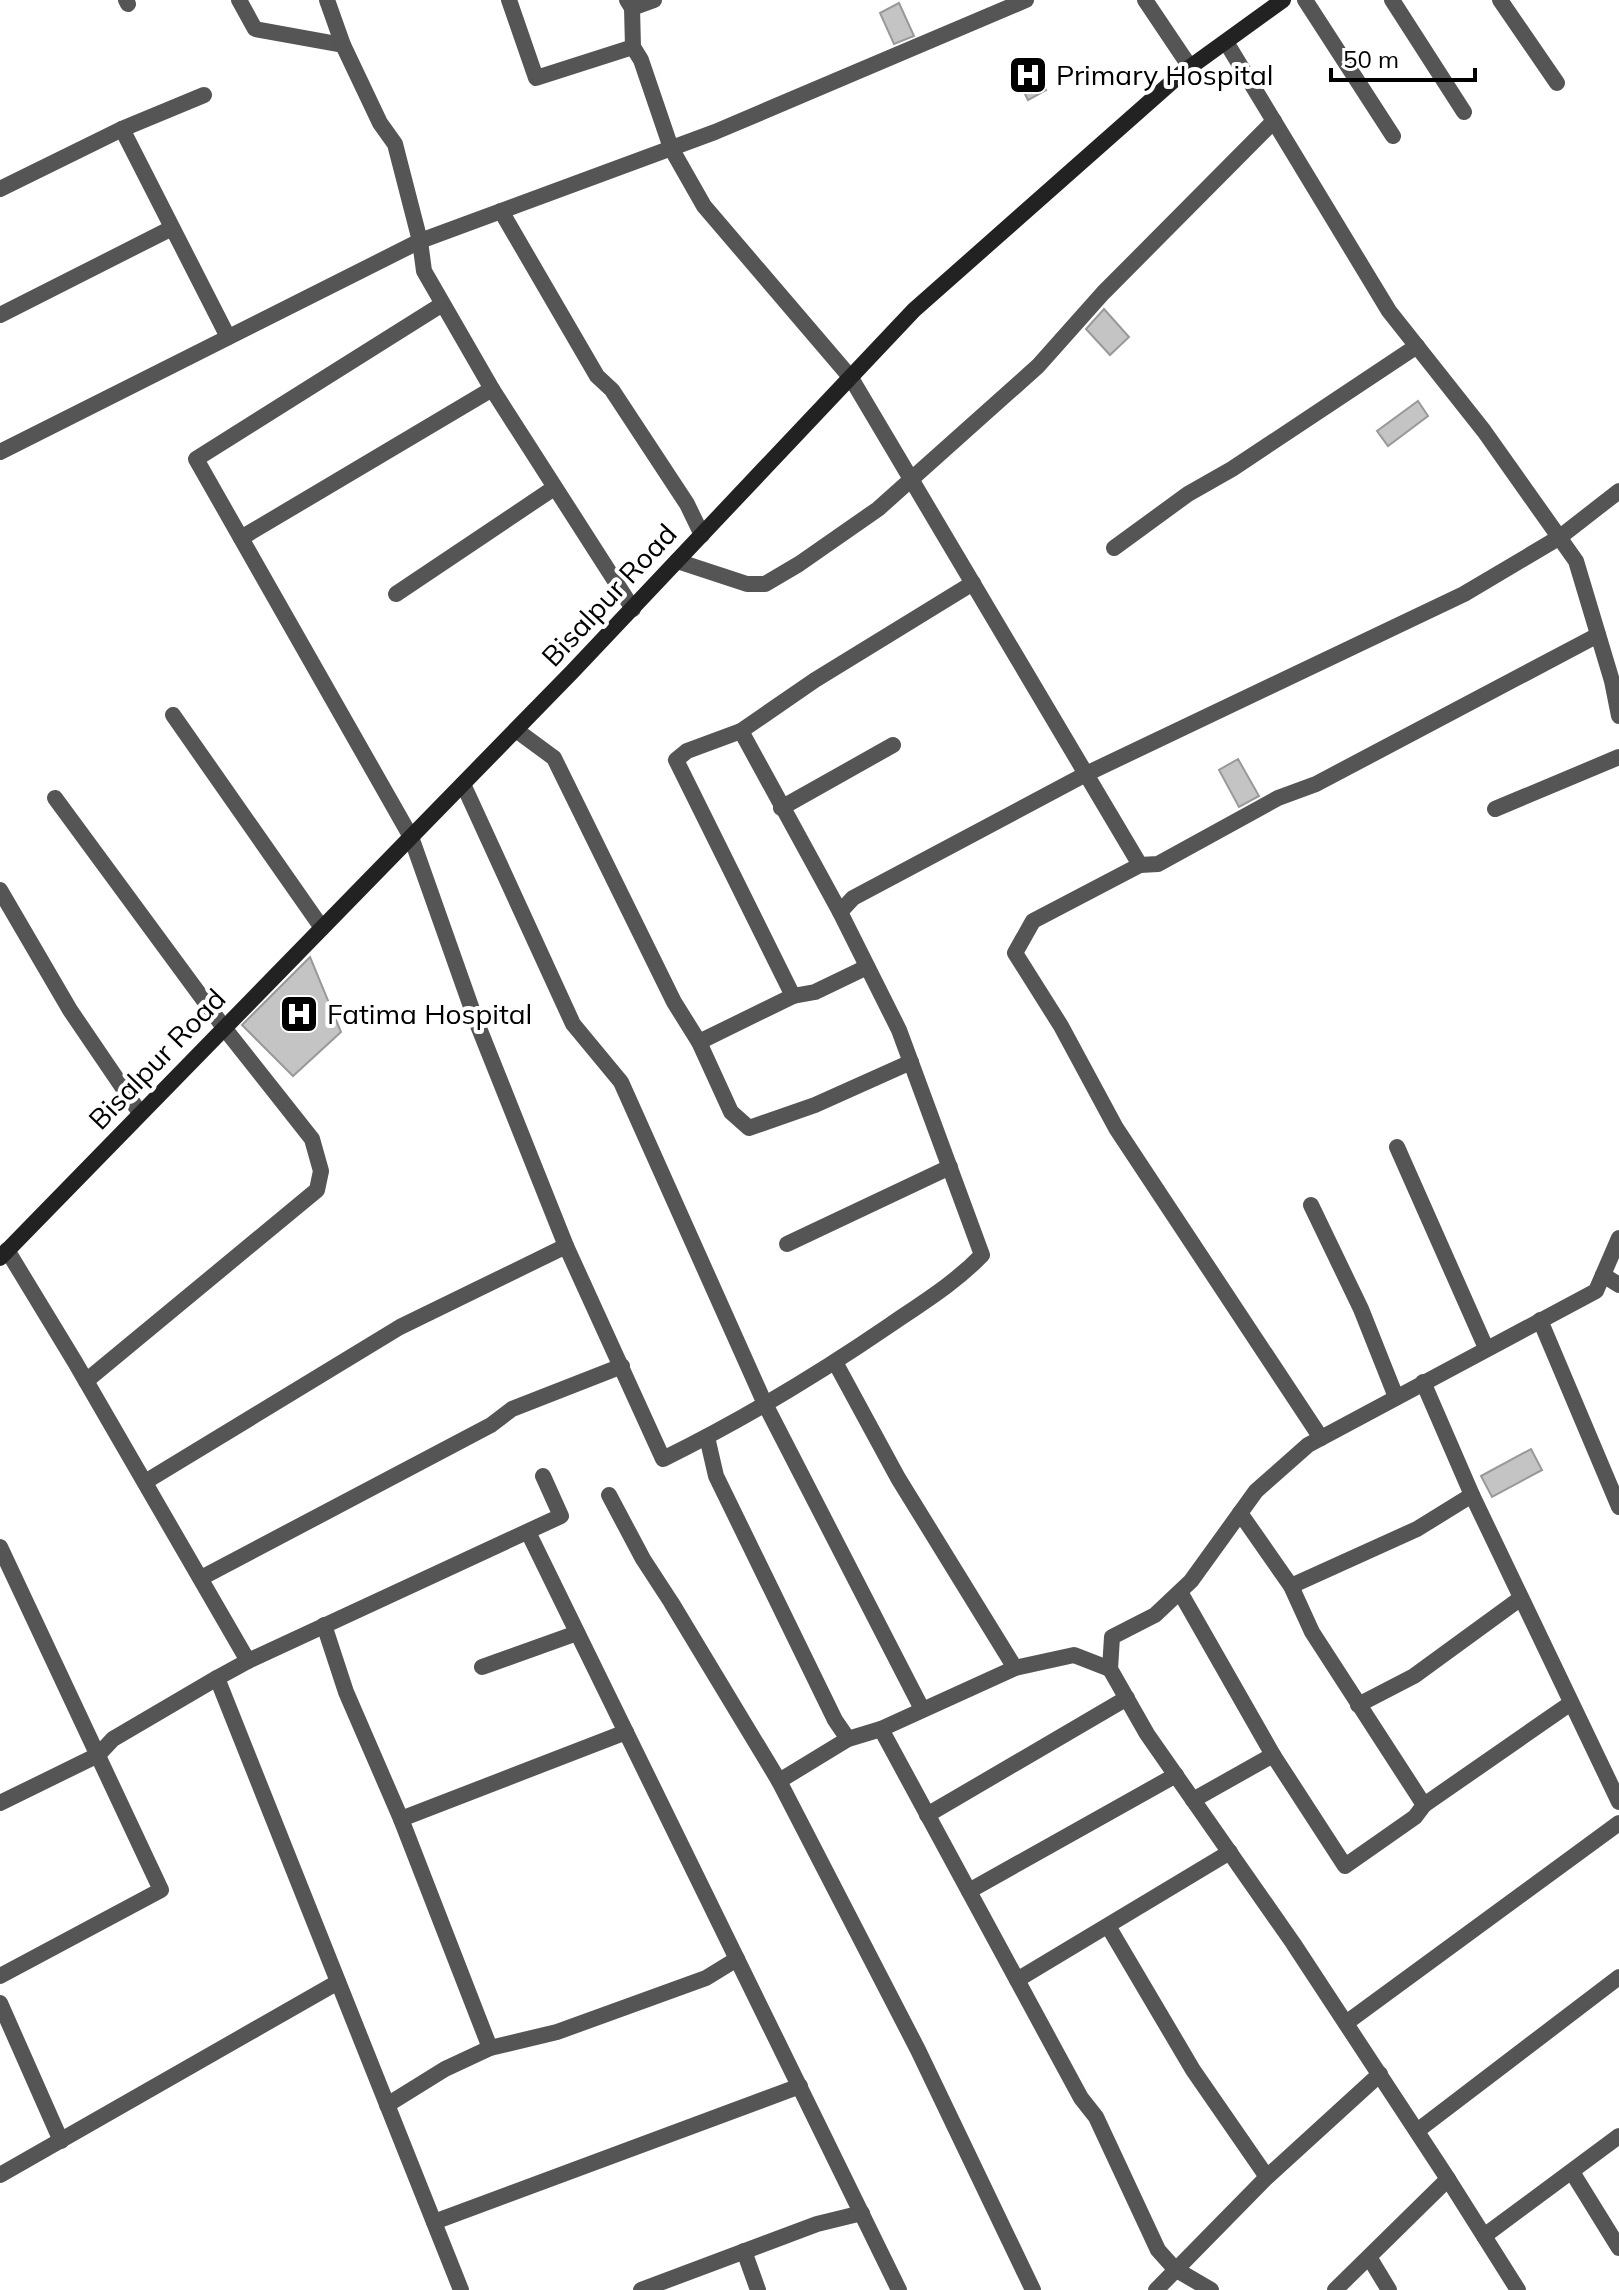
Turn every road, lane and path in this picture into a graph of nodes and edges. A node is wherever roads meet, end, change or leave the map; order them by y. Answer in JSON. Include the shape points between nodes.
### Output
{"nodes":[{"id":1,"x":239,"y":0,"type":"edge"},
{"id":2,"x":327,"y":0,"type":"edge"},
{"id":3,"x":509,"y":0,"type":"edge"},
{"id":4,"x":654,"y":0,"type":"edge"},
{"id":5,"x":1026,"y":0,"type":"edge"},
{"id":6,"x":1145,"y":0,"type":"edge"},
{"id":7,"x":1283,"y":0,"type":"edge"},
{"id":8,"x":1305,"y":0,"type":"edge"},
{"id":9,"x":1392,"y":0,"type":"edge"},
{"id":10,"x":1500,"y":0,"type":"edge"},
{"id":11,"x":630,"y":4,"type":"edge"},
{"id":12,"x":1226,"y":42,"type":"junction"},
{"id":13,"x":343,"y":45,"type":"junction"},
{"id":14,"x":633,"y":47,"type":"junction"},
{"id":15,"x":1190,"y":67,"type":"junction"},
{"id":16,"x":1557,"y":83,"type":"dead end"},
{"id":17,"x":204,"y":95,"type":"dead end"},
{"id":18,"x":1464,"y":112,"type":"dead end"},
{"id":19,"x":1274,"y":121,"type":"junction"},
{"id":20,"x":122,"y":129,"type":"junction"},
{"id":21,"x":1393,"y":136,"type":"dead end"},
{"id":22,"x":671,"y":148,"type":"junction"},
{"id":23,"x":0,"y":189,"type":"edge"},
{"id":24,"x":501,"y":211,"type":"junction"},
{"id":25,"x":172,"y":228,"type":"junction"},
{"id":26,"x":420,"y":241,"type":"junction"},
{"id":27,"x":441,"y":305,"type":"junction"},
{"id":28,"x":0,"y":315,"type":"edge"},
{"id":29,"x":228,"y":337,"type":"junction"},
{"id":30,"x":1417,"y":346,"type":"junction"},
{"id":31,"x":851,"y":378,"type":"junction"},
{"id":32,"x":492,"y":389,"type":"junction"},
{"id":33,"x":0,"y":452,"type":"edge"},
{"id":34,"x":913,"y":479,"type":"junction"},
{"id":35,"x":554,"y":488,"type":"junction"},
{"id":36,"x":1619,"y":491,"type":"edge"},
{"id":37,"x":702,"y":535,"type":"junction"},
{"id":38,"x":1560,"y":537,"type":"junction"},
{"id":39,"x":241,"y":538,"type":"junction"},
{"id":40,"x":1114,"y":548,"type":"dead end"},
{"id":41,"x":677,"y":561,"type":"junction"},
{"id":42,"x":973,"y":583,"type":"junction"},
{"id":43,"x":396,"y":594,"type":"dead end"},
{"id":44,"x":633,"y":609,"type":"junction"},
{"id":45,"x":1598,"y":635,"type":"junction"},
{"id":46,"x":173,"y":715,"type":"dead end"},
{"id":47,"x":1619,"y":716,"type":"edge"},
{"id":48,"x":516,"y":730,"type":"junction"},
{"id":49,"x":741,"y":731,"type":"junction"},
{"id":50,"x":893,"y":745,"type":"dead end"},
{"id":51,"x":1619,"y":757,"type":"edge"},
{"id":52,"x":1086,"y":774,"type":"junction"},
{"id":53,"x":463,"y":784,"type":"junction"},
{"id":54,"x":55,"y":798,"type":"dead end"},
{"id":55,"x":781,"y":808,"type":"junction"},
{"id":56,"x":1495,"y":809,"type":"dead end"},
{"id":57,"x":411,"y":837,"type":"junction"},
{"id":58,"x":1140,"y":865,"type":"junction"},
{"id":59,"x":0,"y":890,"type":"edge"},
{"id":60,"x":840,"y":912,"type":"junction"},
{"id":61,"x":322,"y":928,"type":"junction"},
{"id":62,"x":867,"y":967,"type":"junction"},
{"id":63,"x":793,"y":996,"type":"junction"},
{"id":64,"x":225,"y":1027,"type":"junction"},
{"id":65,"x":699,"y":1042,"type":"junction"},
{"id":66,"x":911,"y":1062,"type":"junction"},
{"id":67,"x":140,"y":1113,"type":"junction"},
{"id":68,"x":1397,"y":1147,"type":"dead end"},
{"id":69,"x":950,"y":1167,"type":"junction"},
{"id":70,"x":1311,"y":1205,"type":"dead end"},
{"id":71,"x":1619,"y":1238,"type":"edge"},
{"id":72,"x":787,"y":1244,"type":"dead end"},
{"id":73,"x":566,"y":1246,"type":"junction"},
{"id":74,"x":4,"y":1254,"type":"edge"},
{"id":75,"x":1603,"y":1275,"type":"junction"},
{"id":76,"x":1619,"y":1285,"type":"edge"},
{"id":77,"x":1540,"y":1320,"type":"junction"},
{"id":78,"x":1486,"y":1348,"type":"junction"},
{"id":79,"x":835,"y":1362,"type":"junction"},
{"id":80,"x":622,"y":1366,"type":"junction"},
{"id":81,"x":86,"y":1381,"type":"junction"},
{"id":82,"x":1423,"y":1382,"type":"junction"},
{"id":83,"x":1396,"y":1397,"type":"junction"},
{"id":84,"x":765,"y":1404,"type":"junction"},
{"id":85,"x":707,"y":1437,"type":"junction"},
{"id":86,"x":1321,"y":1438,"type":"junction"},
{"id":87,"x":543,"y":1476,"type":"dead end"},
{"id":88,"x":145,"y":1482,"type":"junction"},
{"id":89,"x":609,"y":1495,"type":"dead end"},
{"id":90,"x":1472,"y":1495,"type":"junction"},
{"id":91,"x":1619,"y":1507,"type":"edge"},
{"id":92,"x":1240,"y":1513,"type":"junction"},
{"id":93,"x":528,"y":1532,"type":"junction"},
{"id":94,"x":0,"y":1547,"type":"edge"},
{"id":95,"x":201,"y":1578,"type":"junction"},
{"id":96,"x":1291,"y":1586,"type":"junction"},
{"id":97,"x":1180,"y":1592,"type":"junction"},
{"id":98,"x":1521,"y":1598,"type":"junction"},
{"id":99,"x":324,"y":1625,"type":"junction"},
{"id":100,"x":577,"y":1633,"type":"junction"},
{"id":101,"x":248,"y":1661,"type":"junction"},
{"id":102,"x":482,"y":1667,"type":"dead end"},
{"id":103,"x":1015,"y":1668,"type":"junction"},
{"id":104,"x":1110,"y":1669,"type":"junction"},
{"id":105,"x":217,"y":1678,"type":"junction"},
{"id":106,"x":1127,"y":1698,"type":"junction"},
{"id":107,"x":1571,"y":1703,"type":"junction"},
{"id":108,"x":1358,"y":1705,"type":"junction"},
{"id":109,"x":922,"y":1709,"type":"junction"},
{"id":110,"x":881,"y":1729,"type":"junction"},
{"id":111,"x":626,"y":1732,"type":"junction"},
{"id":112,"x":848,"y":1739,"type":"junction"},
{"id":113,"x":98,"y":1755,"type":"junction"},
{"id":114,"x":1273,"y":1755,"type":"junction"},
{"id":115,"x":1176,"y":1775,"type":"junction"},
{"id":116,"x":779,"y":1781,"type":"junction"},
{"id":117,"x":1193,"y":1800,"type":"junction"},
{"id":118,"x":1619,"y":1802,"type":"edge"},
{"id":119,"x":0,"y":1803,"type":"edge"},
{"id":120,"x":1424,"y":1805,"type":"junction"},
{"id":121,"x":927,"y":1815,"type":"junction"},
{"id":122,"x":401,"y":1819,"type":"junction"},
{"id":123,"x":1619,"y":1823,"type":"edge"},
{"id":124,"x":1230,"y":1852,"type":"junction"},
{"id":125,"x":969,"y":1891,"type":"junction"},
{"id":126,"x":1108,"y":1926,"type":"junction"},
{"id":127,"x":737,"y":1959,"type":"junction"},
{"id":128,"x":0,"y":1976,"type":"edge"},
{"id":129,"x":1619,"y":1977,"type":"edge"},
{"id":130,"x":1017,"y":1980,"type":"junction"},
{"id":131,"x":338,"y":1982,"type":"junction"},
{"id":132,"x":0,"y":2003,"type":"edge"},
{"id":133,"x":1346,"y":2023,"type":"junction"},
{"id":134,"x":490,"y":2048,"type":"junction"},
{"id":135,"x":1380,"y":2074,"type":"junction"},
{"id":136,"x":800,"y":2086,"type":"junction"},
{"id":137,"x":387,"y":2105,"type":"junction"},
{"id":138,"x":1417,"y":2131,"type":"junction"},
{"id":139,"x":1619,"y":2136,"type":"edge"},
{"id":140,"x":61,"y":2141,"type":"junction"},
{"id":141,"x":1572,"y":2172,"type":"junction"},
{"id":142,"x":0,"y":2175,"type":"edge"},
{"id":143,"x":1267,"y":2177,"type":"junction"},
{"id":144,"x":1448,"y":2179,"type":"junction"},
{"id":145,"x":862,"y":2213,"type":"junction"},
{"id":146,"x":434,"y":2222,"type":"junction"},
{"id":147,"x":1484,"y":2236,"type":"junction"},
{"id":148,"x":1619,"y":2248,"type":"edge"},
{"id":149,"x":744,"y":2251,"type":"junction"},
{"id":150,"x":1369,"y":2257,"type":"junction"},
{"id":151,"x":1175,"y":2269,"type":"junction"},
{"id":152,"x":461,"y":2290,"type":"edge"},
{"id":153,"x":641,"y":2290,"type":"edge"},
{"id":154,"x":758,"y":2290,"type":"edge"},
{"id":155,"x":899,"y":2290,"type":"edge"},
{"id":156,"x":1033,"y":2290,"type":"edge"},
{"id":157,"x":1156,"y":2290,"type":"edge"},
{"id":158,"x":1211,"y":2290,"type":"edge"},
{"id":159,"x":1335,"y":2290,"type":"edge"},
{"id":160,"x":1389,"y":2290,"type":"edge"},
{"id":161,"x":1518,"y":2290,"type":"edge"}],
"edges":[{"from":1,"to":13,"type":"street","via":[[255,29]]},
{"from":2,"to":13,"type":"street"},
{"from":3,"to":14,"type":"street","via":[[536,78]]},
{"from":4,"to":11,"type":"street"},
{"from":5,"to":22,"type":"street"},
{"from":6,"to":15,"type":"street"},
{"from":7,"to":12,"type":"main road","name":"Bisalpur Road"},
{"from":8,"to":21,"type":"street"},
{"from":9,"to":18,"type":"street"},
{"from":10,"to":16,"type":"street"},
{"from":11,"to":14,"type":"street"},
{"from":12,"to":15,"type":"main road","name":"Bisalpur Road"},
{"from":12,"to":19,"type":"street"},
{"from":13,"to":26,"type":"street","via":[[395,144]]},
{"from":14,"to":22,"type":"street"},
{"from":15,"to":31,"type":"main road","name":"Bisalpur Road","via":[[914,310]]},
{"from":17,"to":20,"type":"street"},
{"from":19,"to":30,"type":"street","via":[[1389,311]]},
{"from":19,"to":34,"type":"street","via":[[1038,366]]},
{"from":20,"to":23,"type":"street"},
{"from":20,"to":25,"type":"street"},
{"from":22,"to":24,"type":"street"},
{"from":22,"to":31,"type":"street","via":[[704,206]]},
{"from":24,"to":26,"type":"street"},
{"from":24,"to":37,"type":"street","via":[[597,376],[612,390]]},
{"from":25,"to":28,"type":"street"},
{"from":25,"to":29,"type":"street"},
{"from":26,"to":27,"type":"street","via":[[424,271]]},
{"from":26,"to":29,"type":"street"},
{"from":27,"to":32,"type":"street"},
{"from":27,"to":39,"type":"street","via":[[196,459]]},
{"from":29,"to":33,"type":"street"},
{"from":30,"to":38,"type":"street"},
{"from":30,"to":40,"type":"street"},
{"from":31,"to":34,"type":"street"},
{"from":31,"to":37,"type":"main road","name":"Bisalpur Road"},
{"from":32,"to":35,"type":"street"},
{"from":32,"to":39,"type":"street"},
{"from":34,"to":41,"type":"street","via":[[878,509],[765,584],[747,584]]},
{"from":34,"to":42,"type":"street"},
{"from":35,"to":43,"type":"street"},
{"from":35,"to":44,"type":"street"},
{"from":36,"to":38,"type":"street"},
{"from":37,"to":41,"type":"main road","name":"Bisalpur Road"},
{"from":38,"to":45,"type":"street","via":[[1576,561]]},
{"from":38,"to":52,"type":"street","via":[[1464,594]]},
{"from":39,"to":57,"type":"street"},
{"from":41,"to":44,"type":"main road","name":"Bisalpur Road"},
{"from":42,"to":49,"type":"street"},
{"from":42,"to":52,"type":"street"},
{"from":44,"to":48,"type":"main road","name":"Bisalpur Road"},
{"from":45,"to":47,"type":"street"},
{"from":45,"to":58,"type":"street","via":[[1158,864]]},
{"from":46,"to":61,"type":"street"},
{"from":48,"to":53,"type":"main road","name":"Bisalpur Road"},
{"from":48,"to":65,"type":"street","via":[[554,758],[674,1002]]},
{"from":49,"to":55,"type":"street"},
{"from":49,"to":63,"type":"street","via":[[676,760]]},
{"from":50,"to":55,"type":"street"},
{"from":51,"to":56,"type":"street"},
{"from":52,"to":58,"type":"street"},
{"from":52,"to":60,"type":"street","via":[[853,898]]},
{"from":53,"to":57,"type":"main road","name":"Bisalpur Road"},
{"from":53,"to":84,"type":"street","via":[[573,1024],[621,1082]]},
{"from":54,"to":64,"type":"street"},
{"from":55,"to":60,"type":"street"},
{"from":57,"to":61,"type":"main road","name":"Bisalpur Road"},
{"from":57,"to":73,"type":"street","via":[[475,1018]]},
{"from":58,"to":86,"type":"street","via":[[1033,921],[1015,953],[1116,1128]]},
{"from":59,"to":67,"type":"street","via":[[70,1010]]},
{"from":60,"to":62,"type":"street"},
{"from":61,"to":64,"type":"main road","name":"Bisalpur Road"},
{"from":62,"to":63,"type":"street","via":[[815,992]]},
{"from":62,"to":66,"type":"street"},
{"from":63,"to":65,"type":"street"},
{"from":64,"to":67,"type":"main road","name":"Bisalpur Road"},
{"from":64,"to":81,"type":"street","via":[[312,1139],[321,1171],[317,1190]]},
{"from":65,"to":66,"type":"street","via":[[731,1112],[749,1128]]},
{"from":66,"to":69,"type":"street"},
{"from":67,"to":74,"type":"main road","name":"Bisalpur Road"},
{"from":68,"to":78,"type":"street"},
{"from":69,"to":72,"type":"street"},
{"from":69,"to":79,"type":"street","via":[[982,1255],[962,1276]]},
{"from":70,"to":83,"type":"street"},
{"from":71,"to":75,"type":"street"},
{"from":73,"to":80,"type":"street"},
{"from":73,"to":88,"type":"street","via":[[400,1327]]},
{"from":74,"to":81,"type":"street"},
{"from":75,"to":76,"type":"street"},
{"from":75,"to":77,"type":"street","via":[[1596,1291]]},
{"from":77,"to":78,"type":"street"},
{"from":77,"to":91,"type":"street"},
{"from":78,"to":82,"type":"street"},
{"from":79,"to":84,"type":"street"},
{"from":79,"to":103,"type":"street","via":[[898,1478]]},
{"from":80,"to":85,"type":"street","via":[[663,1459]]},
{"from":80,"to":95,"type":"street","via":[[512,1409],[491,1425]]},
{"from":81,"to":88,"type":"street"},
{"from":82,"to":83,"type":"street"},
{"from":82,"to":90,"type":"street"},
{"from":83,"to":86,"type":"street"},
{"from":84,"to":85,"type":"street"},
{"from":84,"to":109,"type":"street"},
{"from":85,"to":112,"type":"street","via":[[716,1476]]},
{"from":86,"to":92,"type":"street","via":[[1256,1491]]},
{"from":87,"to":93,"type":"street","via":[[561,1516]]},
{"from":88,"to":95,"type":"street"},
{"from":89,"to":116,"type":"street"},
{"from":90,"to":96,"type":"street","via":[[1417,1529]]},
{"from":90,"to":98,"type":"street"},
{"from":92,"to":96,"type":"street"},
{"from":92,"to":97,"type":"street"},
{"from":93,"to":99,"type":"street"},
{"from":93,"to":100,"type":"street"},
{"from":94,"to":113,"type":"street"},
{"from":95,"to":101,"type":"street"},
{"from":96,"to":108,"type":"street","via":[[1312,1632]]},
{"from":97,"to":104,"type":"street","via":[[1155,1615],[1112,1637]]},
{"from":97,"to":114,"type":"street"},
{"from":98,"to":107,"type":"street"},
{"from":98,"to":108,"type":"street","via":[[1414,1676]]},
{"from":99,"to":101,"type":"street"},
{"from":99,"to":122,"type":"street","via":[[346,1692]]},
{"from":100,"to":102,"type":"street"},
{"from":100,"to":111,"type":"street"},
{"from":101,"to":105,"type":"street"},
{"from":103,"to":104,"type":"street","via":[[1074,1655]]},
{"from":103,"to":109,"type":"street"},
{"from":104,"to":106,"type":"street"},
{"from":105,"to":113,"type":"street","via":[[113,1739]]},
{"from":105,"to":131,"type":"street"},
{"from":106,"to":115,"type":"street"},
{"from":106,"to":121,"type":"street"},
{"from":107,"to":118,"type":"street"},
{"from":107,"to":120,"type":"street"},
{"from":108,"to":120,"type":"street"},
{"from":109,"to":110,"type":"street"},
{"from":110,"to":112,"type":"street"},
{"from":110,"to":121,"type":"street"},
{"from":111,"to":122,"type":"street"},
{"from":111,"to":127,"type":"street"},
{"from":112,"to":116,"type":"street"},
{"from":113,"to":119,"type":"street"},
{"from":113,"to":128,"type":"street","via":[[161,1890]]},
{"from":114,"to":117,"type":"street"},
{"from":114,"to":120,"type":"street","via":[[1345,1866]]},
{"from":115,"to":117,"type":"street"},
{"from":115,"to":125,"type":"street"},
{"from":116,"to":156,"type":"street","via":[[918,2050]]},
{"from":117,"to":124,"type":"street"},
{"from":121,"to":125,"type":"street"},
{"from":122,"to":134,"type":"street"},
{"from":123,"to":133,"type":"street"},
{"from":124,"to":126,"type":"street"},
{"from":124,"to":133,"type":"street"},
{"from":125,"to":130,"type":"street"},
{"from":126,"to":130,"type":"street"},
{"from":126,"to":143,"type":"street","via":[[1193,2070]]},
{"from":127,"to":134,"type":"street","via":[[706,1978],[572,2027]]},
{"from":127,"to":136,"type":"street"},
{"from":129,"to":138,"type":"street"},
{"from":130,"to":151,"type":"street","via":[[1096,2117],[1158,2250]]},
{"from":131,"to":137,"type":"street"},
{"from":131,"to":140,"type":"street"},
{"from":132,"to":140,"type":"street"},
{"from":133,"to":135,"type":"street"},
{"from":134,"to":137,"type":"street"},
{"from":135,"to":138,"type":"street"},
{"from":135,"to":143,"type":"street"},
{"from":136,"to":145,"type":"street"},
{"from":136,"to":146,"type":"street"},
{"from":137,"to":146,"type":"street"},
{"from":138,"to":144,"type":"street"},
{"from":139,"to":141,"type":"street"},
{"from":140,"to":142,"type":"street"},
{"from":141,"to":147,"type":"street"},
{"from":141,"to":148,"type":"street"},
{"from":143,"to":151,"type":"street"},
{"from":144,"to":147,"type":"street"},
{"from":144,"to":150,"type":"street"},
{"from":145,"to":149,"type":"street"},
{"from":145,"to":155,"type":"street"},
{"from":146,"to":152,"type":"street"},
{"from":147,"to":161,"type":"street"},
{"from":149,"to":153,"type":"street"},
{"from":149,"to":154,"type":"street"},
{"from":150,"to":159,"type":"street"},
{"from":150,"to":160,"type":"street"},
{"from":151,"to":157,"type":"street"},
{"from":151,"to":158,"type":"street"}]}
